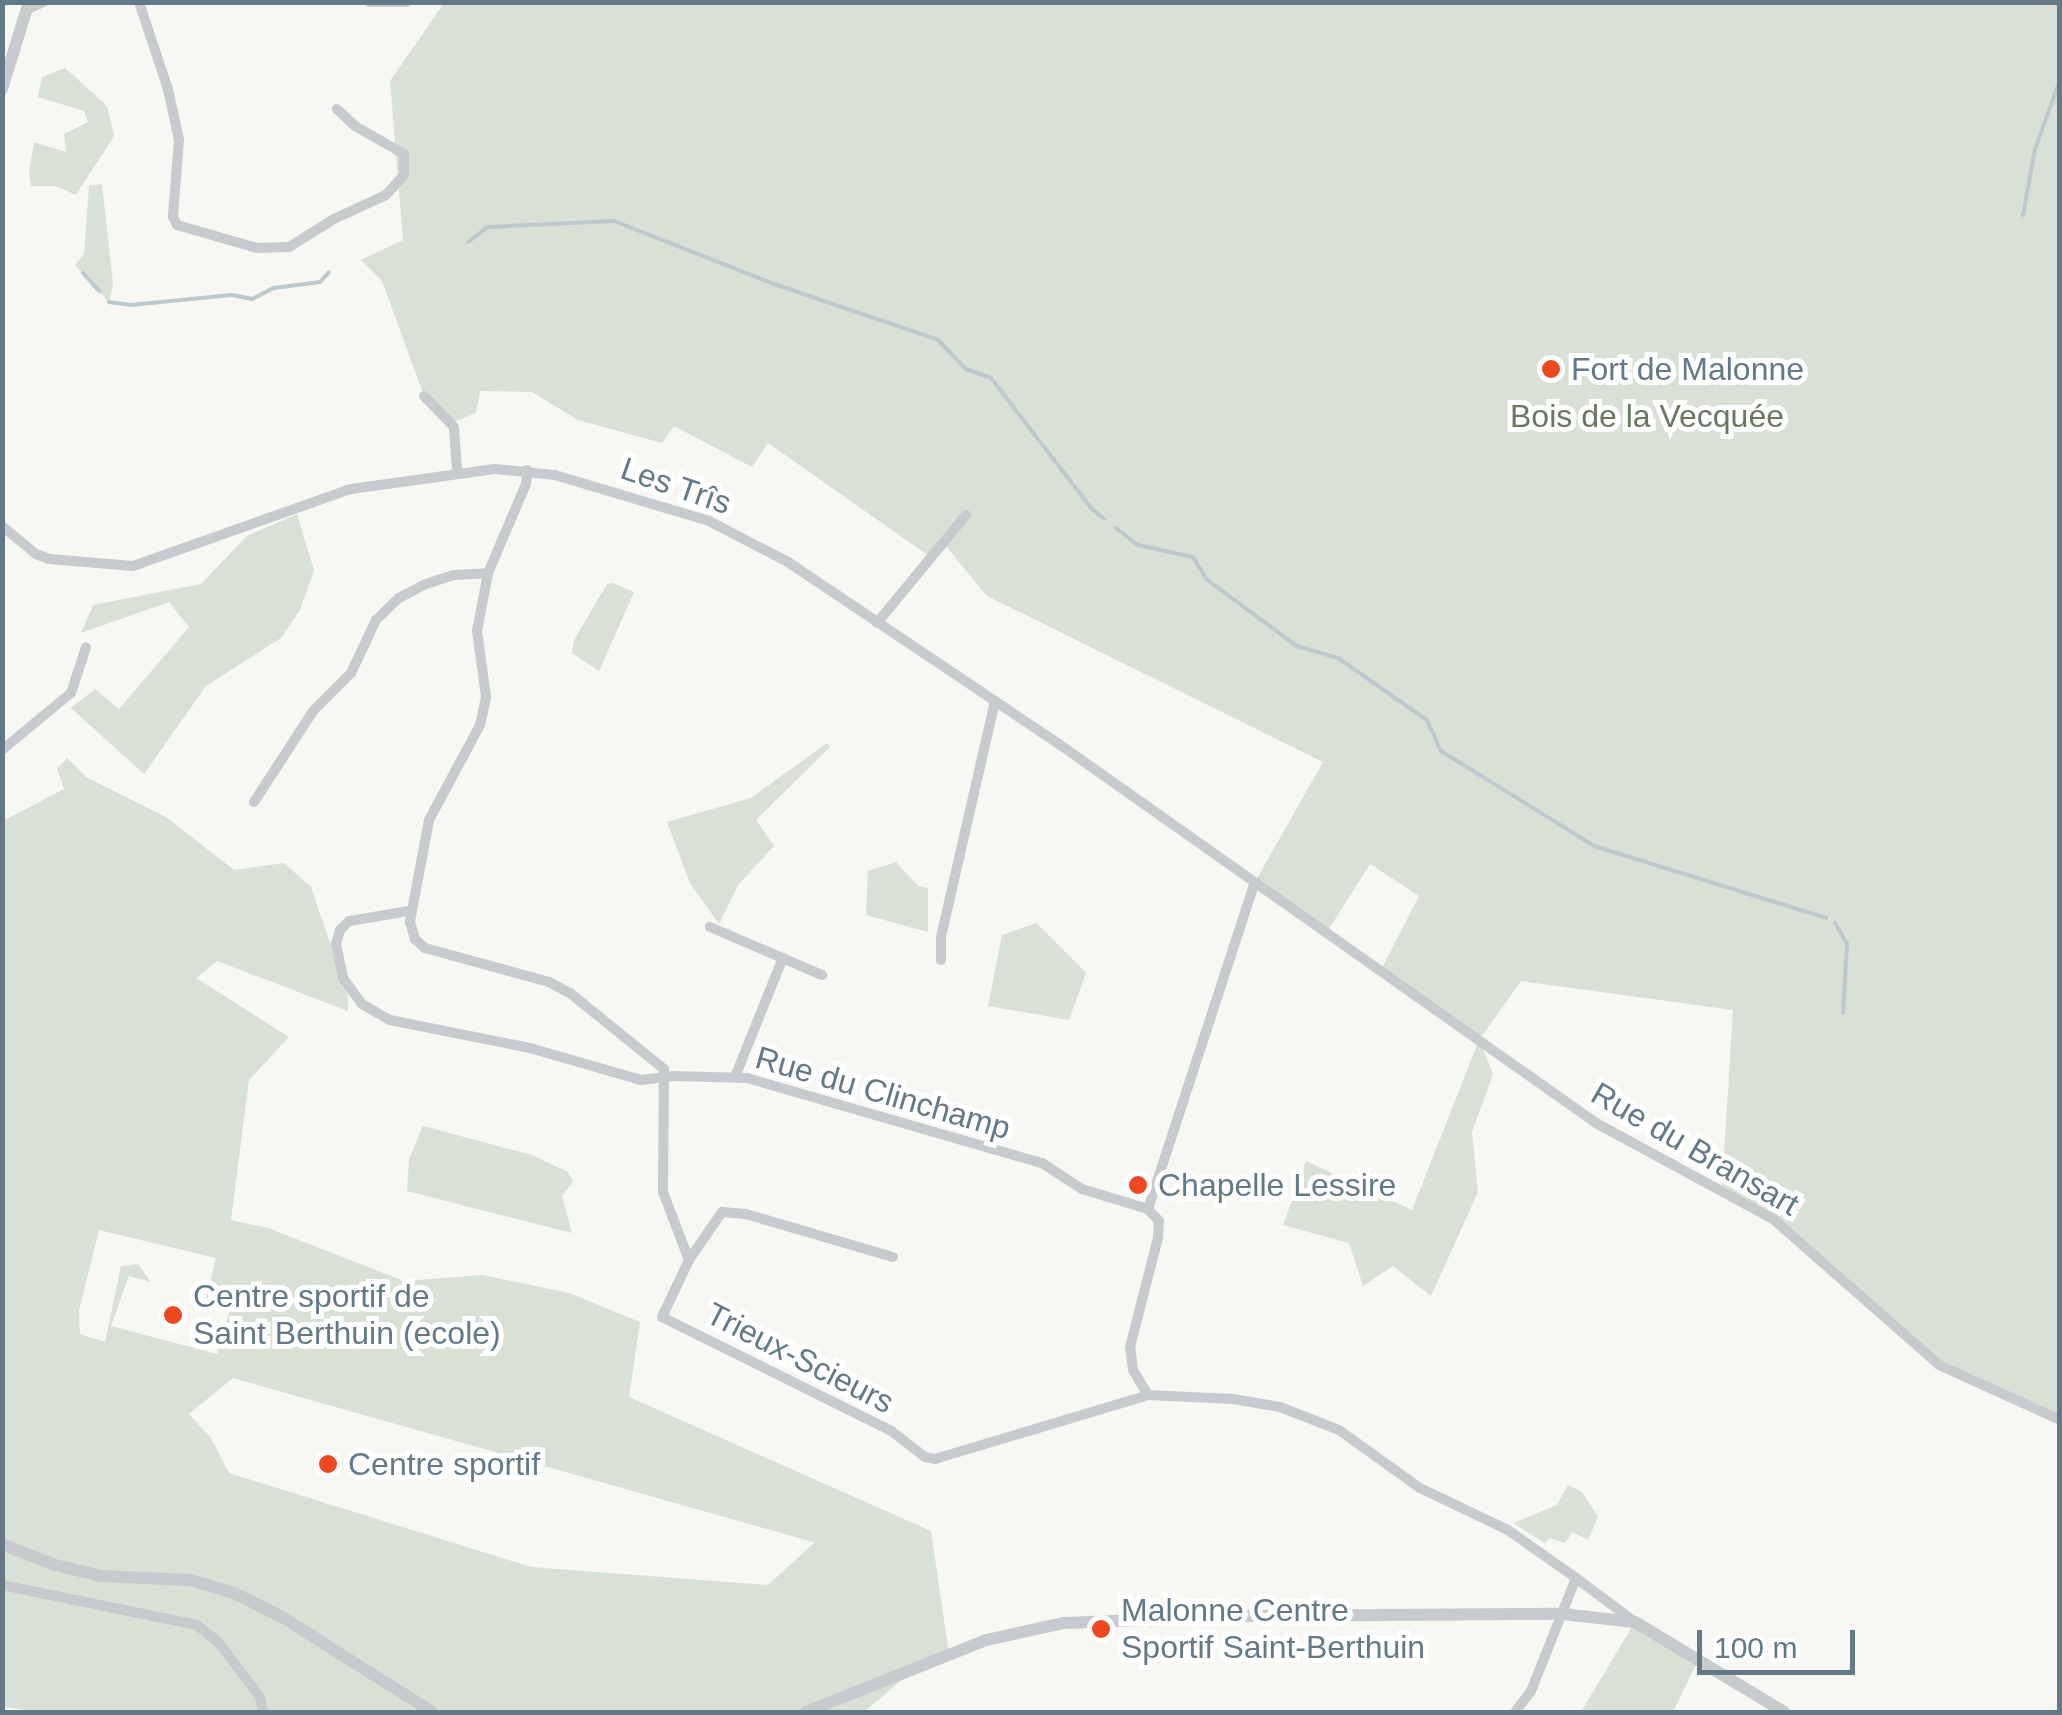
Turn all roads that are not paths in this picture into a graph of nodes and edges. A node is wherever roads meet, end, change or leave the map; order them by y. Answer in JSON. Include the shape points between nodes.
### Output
{"nodes":[{"id":1,"x":43,"y":2,"type":"edge"},
{"id":2,"x":140,"y":2,"type":"edge"},
{"id":3,"x":370,"y":2,"type":"edge"},
{"id":4,"x":407,"y":2,"type":"edge"},
{"id":5,"x":28,"y":6,"type":"edge"},
{"id":6,"x":2,"y":89,"type":"edge"},
{"id":7,"x":337,"y":110,"type":"dead end"},
{"id":8,"x":424,"y":396,"type":"dead end"},
{"id":9,"x":527,"y":470,"type":"junction"},
{"id":10,"x":457,"y":471,"type":"junction"},
{"id":11,"x":966,"y":515,"type":"dead end"},
{"id":12,"x":2,"y":526,"type":"edge"},
{"id":13,"x":488,"y":573,"type":"junction"},
{"id":14,"x":877,"y":623,"type":"junction"},
{"id":15,"x":86,"y":647,"type":"dead end"},
{"id":16,"x":995,"y":701,"type":"junction"},
{"id":17,"x":2,"y":750,"type":"edge"},
{"id":18,"x":254,"y":802,"type":"dead end"},
{"id":19,"x":1255,"y":882,"type":"junction"},
{"id":20,"x":409,"y":911,"type":"junction"},
{"id":21,"x":710,"y":927,"type":"dead end"},
{"id":22,"x":782,"y":960,"type":"junction"},
{"id":23,"x":941,"y":960,"type":"dead end"},
{"id":24,"x":822,"y":975,"type":"dead end"},
{"id":25,"x":734,"y":1077,"type":"junction"},
{"id":26,"x":664,"y":1078,"type":"junction"},
{"id":27,"x":1148,"y":1209,"type":"junction"},
{"id":28,"x":893,"y":1257,"type":"dead end"},
{"id":29,"x":688,"y":1260,"type":"junction"},
{"id":30,"x":1148,"y":1395,"type":"junction"},
{"id":31,"x":2060,"y":1420,"type":"edge"},
{"id":32,"x":2,"y":1544,"type":"edge"},
{"id":33,"x":1576,"y":1578,"type":"junction"},
{"id":34,"x":2,"y":1585,"type":"edge"},
{"id":35,"x":1562,"y":1614,"type":"junction"},
{"id":36,"x":1635,"y":1622,"type":"junction"},
{"id":37,"x":263,"y":1712,"type":"edge"},
{"id":38,"x":432,"y":1712,"type":"edge"},
{"id":39,"x":806,"y":1712,"type":"edge"},
{"id":40,"x":1515,"y":1712,"type":"edge"},
{"id":41,"x":1784,"y":1712,"type":"edge"}],
"edges":[{"from":1,"to":5,"type":"street"},
{"from":2,"to":7,"type":"street","via":[[179,140],[173,216],[178,225],[258,248],[289,247],[386,195],[404,175],[404,154]]},
{"from":3,"to":4,"type":"street"},
{"from":5,"to":6,"type":"street"},
{"from":8,"to":10,"type":"street","via":[[454,427]]},
{"from":9,"to":10,"type":"street","name":"Les Trîs"},
{"from":9,"to":13,"type":"street"},
{"from":9,"to":14,"type":"street","name":"Les Trîs","via":[[709,521],[788,562]]},
{"from":10,"to":12,"type":"street","name":"Les Trîs","via":[[304,503],[142,565],[50,559]]},
{"from":11,"to":14,"type":"street"},
{"from":13,"to":18,"type":"street","via":[[423,585],[376,620],[350,673],[313,711]]},
{"from":13,"to":20,"type":"street","via":[[478,631],[485,706],[429,820],[424,867]]},
{"from":14,"to":16,"type":"street","name":"Les Trîs"},
{"from":15,"to":17,"type":"street","via":[[71,693]]},
{"from":16,"to":19,"type":"street","name":"Les Trîs"},
{"from":16,"to":23,"type":"street"},
{"from":19,"to":27,"type":"street"},
{"from":19,"to":31,"type":"street","name":"Rue du Bransart","via":[[1614,1135],[1773,1219],[1939,1365]]},
{"from":20,"to":26,"type":"street","via":[[415,939],[425,948],[565,990],[664,1069]]},
{"from":20,"to":26,"type":"street","name":"Rue du Clinchamp","via":[[356,918],[340,930],[336,963],[362,1004],[390,1020],[530,1048],[631,1078]]},
{"from":21,"to":22,"type":"street"},
{"from":22,"to":24,"type":"street"},
{"from":22,"to":25,"type":"street"},
{"from":25,"to":26,"type":"street","name":"Rue du Clinchamp"},
{"from":25,"to":27,"type":"street","name":"Rue du Clinchamp","via":[[1042,1163],[1082,1189]]},
{"from":26,"to":29,"type":"street","name":"Trieux-Scieurs","via":[[663,1192]]},
{"from":27,"to":30,"type":"street","via":[[1159,1221],[1158,1238],[1130,1358]]},
{"from":28,"to":29,"type":"street","via":[[722,1212]]},
{"from":29,"to":30,"type":"street","name":"Trieux-Scieurs","via":[[662,1316],[890,1430],[924,1457]]},
{"from":30,"to":33,"type":"street","via":[[1232,1399],[1316,1420],[1420,1488],[1534,1546]]},
{"from":32,"to":38,"type":"street","via":[[102,1576],[190,1580],[234,1593]]},
{"from":33,"to":35,"type":"street"},
{"from":33,"to":36,"type":"street"},
{"from":34,"to":37,"type":"street","via":[[197,1625],[260,1697]]},
{"from":35,"to":36,"type":"street"},
{"from":35,"to":39,"type":"street","via":[[1064,1623],[986,1640]]},
{"from":35,"to":40,"type":"street","via":[[1531,1691]]},
{"from":36,"to":41,"type":"street"}]}
